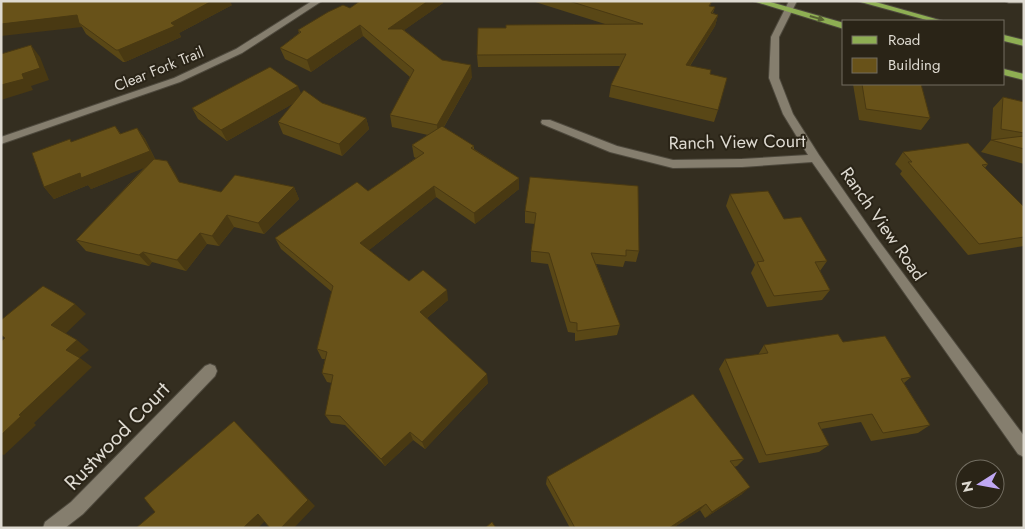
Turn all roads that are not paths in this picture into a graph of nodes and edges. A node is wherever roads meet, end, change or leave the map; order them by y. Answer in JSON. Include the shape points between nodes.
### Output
{"nodes":[{"id":1,"x":318,"y":1,"type":"edge"},
{"id":2,"x":757,"y":1,"type":"edge"},
{"id":3,"x":861,"y":1,"type":"edge"},
{"id":4,"x":1009,"y":1,"type":"edge"},
{"id":5,"x":1023,"y":1,"type":"edge"},
{"id":6,"x":790,"y":6,"type":"edge"},
{"id":7,"x":935,"y":20,"type":"edge"},
{"id":8,"x":842,"y":25,"type":"edge"},
{"id":9,"x":1005,"y":38,"type":"edge"},
{"id":10,"x":1024,"y":43,"type":"edge"},
{"id":11,"x":1005,"y":72,"type":"edge"},
{"id":12,"x":1024,"y":77,"type":"edge"},
{"id":13,"x":546,"y":122,"type":"dead end"},
{"id":14,"x":1,"y":141,"type":"edge"},
{"id":15,"x":815,"y":158,"type":"junction"},
{"id":16,"x":210,"y":371,"type":"dead end"},
{"id":17,"x":1024,"y":449,"type":"edge"},
{"id":18,"x":51,"y":528,"type":"edge"}],
"edges":[{"from":1,"to":14,"type":"street","name":"Clear Fork Trail","via":[[239,51],[177,80]]},
{"from":2,"to":6,"type":"main road"},
{"from":3,"to":7,"type":"main road"},
{"from":4,"to":5,"type":"street"},
{"from":6,"to":8,"type":"main road","one_way":true},
{"from":6,"to":15,"type":"street","name":"Ranch View Road","via":[[774,37],[774,78],[788,114]]},
{"from":9,"to":10,"type":"main road"},
{"from":11,"to":12,"type":"main road"},
{"from":13,"to":15,"type":"street","name":"Ranch View Court","via":[[614,149],[673,164]]},
{"from":15,"to":17,"type":"street","name":"Ranch View Road"},
{"from":16,"to":18,"type":"street","name":"Rustwood Court","via":[[77,508]]}]}
